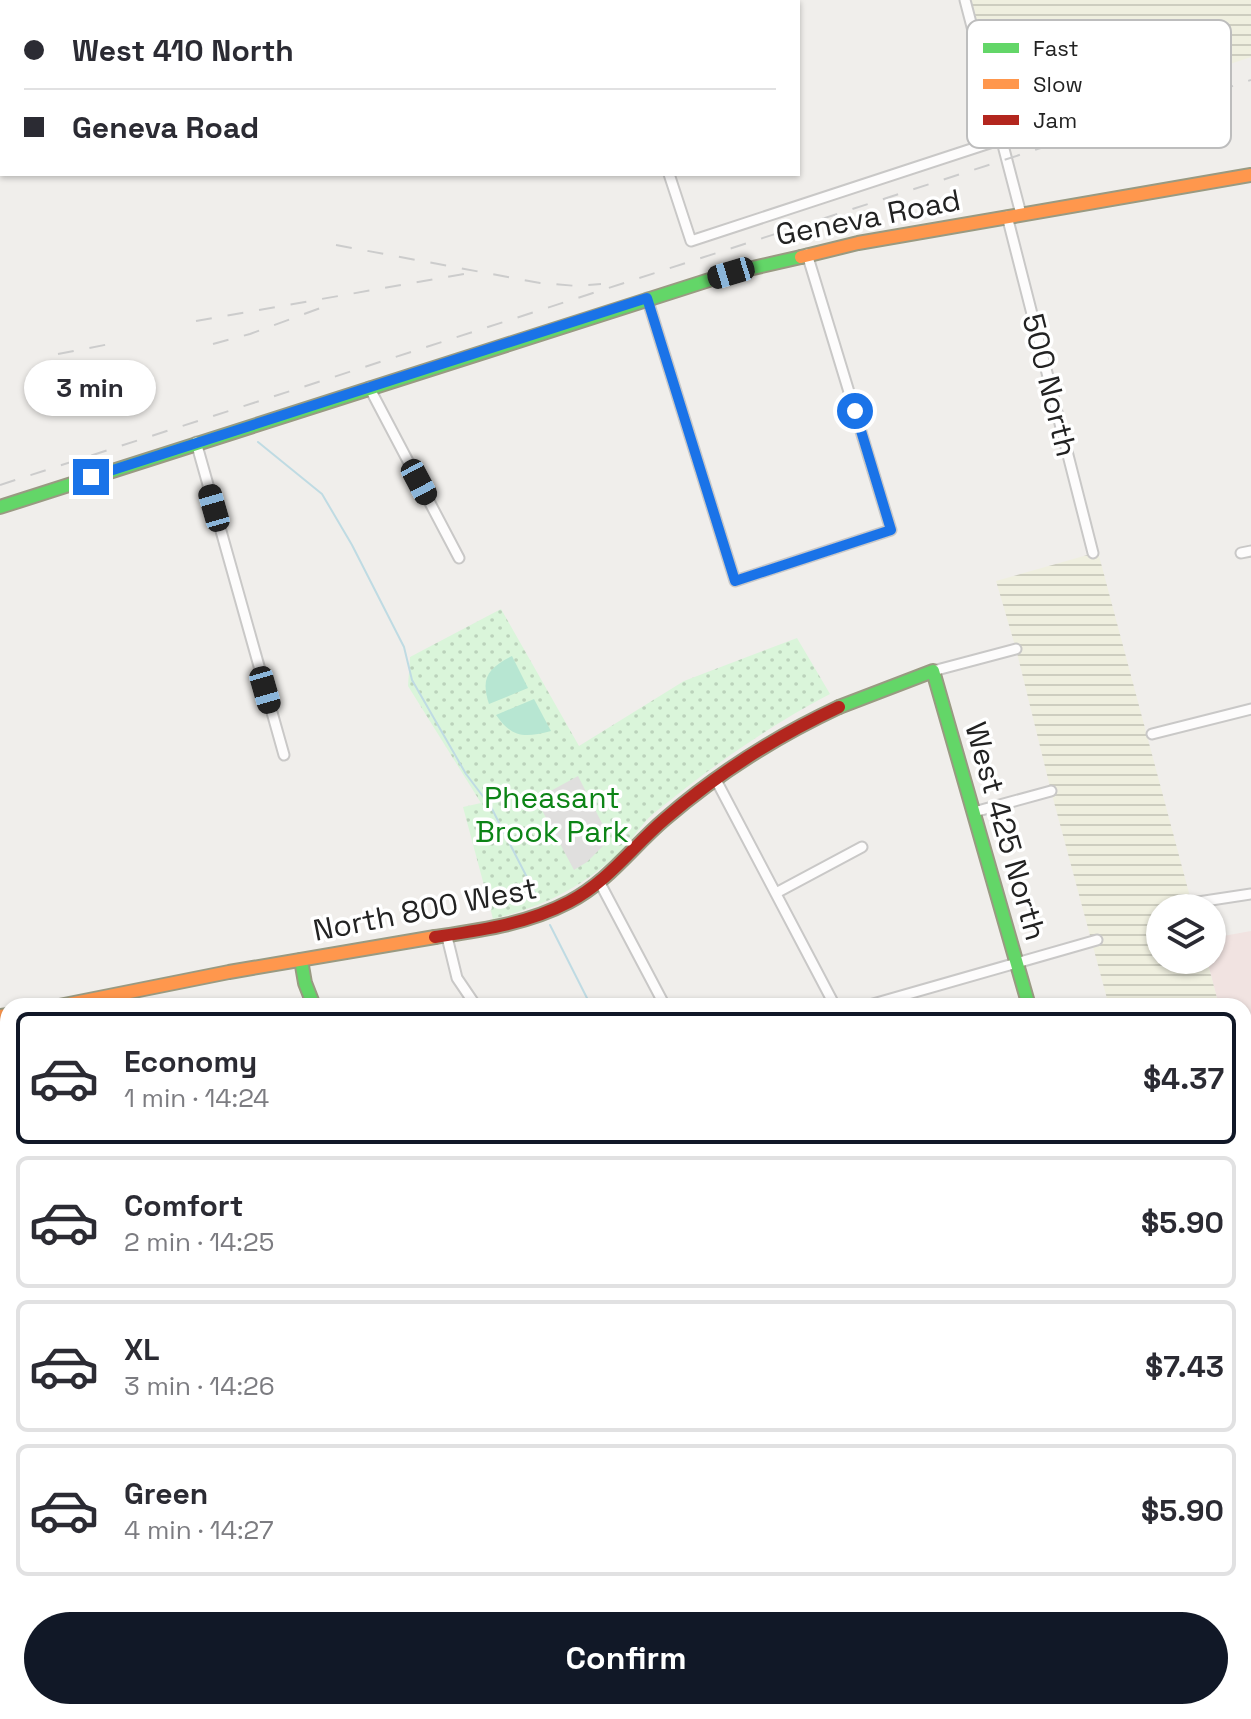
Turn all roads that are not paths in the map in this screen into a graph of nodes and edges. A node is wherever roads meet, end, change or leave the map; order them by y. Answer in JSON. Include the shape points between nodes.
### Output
{"nodes":[{"id":1,"x":965,"y":0,"type":"edge"},
{"id":2,"x":970,"y":20,"type":"edge"},
{"id":3,"x":975,"y":148,"type":"edge"},
{"id":4,"x":1004,"y":148,"type":"edge"},
{"id":5,"x":1251,"y":175,"type":"edge"},
{"id":6,"x":670,"y":176,"type":"edge"},
{"id":7,"x":1021,"y":214,"type":"junction"},
{"id":8,"x":1007,"y":216,"type":"junction"},
{"id":9,"x":807,"y":254,"type":"junction"},
{"id":10,"x":647,"y":298,"type":"junction"},
{"id":11,"x":369,"y":387,"type":"junction"},
{"id":12,"x":196,"y":442,"type":"junction"},
{"id":13,"x":0,"y":507,"type":"edge"},
{"id":14,"x":1093,"y":553,"type":"dead end"},
{"id":15,"x":459,"y":558,"type":"dead end"},
{"id":16,"x":1016,"y":649,"type":"dead end"},
{"id":17,"x":933,"y":671,"type":"junction"},
{"id":18,"x":1251,"y":709,"type":"edge"},
{"id":19,"x":1152,"y":734,"type":"dead end"},
{"id":20,"x":284,"y":755,"type":"dead end"},
{"id":21,"x":716,"y":780,"type":"junction"},
{"id":22,"x":1051,"y":791,"type":"dead end"},
{"id":23,"x":974,"y":812,"type":"junction"},
{"id":24,"x":862,"y":847,"type":"dead end"},
{"id":25,"x":600,"y":883,"type":"junction"},
{"id":26,"x":776,"y":893,"type":"junction"},
{"id":27,"x":1251,"y":894,"type":"edge"},
{"id":28,"x":1226,"y":898,"type":"edge"},
{"id":29,"x":447,"y":937,"type":"junction"},
{"id":30,"x":1097,"y":940,"type":"dead end"},
{"id":31,"x":301,"y":960,"type":"junction"},
{"id":32,"x":1016,"y":963,"type":"junction"},
{"id":33,"x":101,"y":998,"type":"edge"},
{"id":34,"x":310,"y":998,"type":"edge"},
{"id":35,"x":471,"y":998,"type":"edge"},
{"id":36,"x":661,"y":998,"type":"edge"},
{"id":37,"x":831,"y":998,"type":"edge"},
{"id":38,"x":894,"y":998,"type":"edge"},
{"id":39,"x":1027,"y":998,"type":"edge"}],
"edges":[{"from":1,"to":2,"type":"street"},
{"from":3,"to":6,"type":"street","via":[[691,241]]},
{"from":4,"to":7,"type":"street"},
{"from":5,"to":7,"type":"street","name":"Geneva Road"},
{"from":7,"to":8,"type":"street","name":"Geneva Road"},
{"from":8,"to":9,"type":"street","name":"Geneva Road"},
{"from":8,"to":14,"type":"street","name":"500 North"},
{"from":9,"to":10,"type":"street","name":"Geneva Road"},
{"from":9,"to":10,"type":"street","via":[[891,530],[735,581]]},
{"from":10,"to":11,"type":"street","name":"Geneva Road"},
{"from":11,"to":12,"type":"street","name":"Geneva Road"},
{"from":11,"to":15,"type":"street"},
{"from":12,"to":13,"type":"street","name":"Geneva Road"},
{"from":12,"to":20,"type":"street"},
{"from":16,"to":17,"type":"street","name":"North 800 West"},
{"from":17,"to":21,"type":"street","name":"North 800 West","via":[[820,714]]},
{"from":17,"to":23,"type":"street","name":"West 425 North"},
{"from":18,"to":19,"type":"street"},
{"from":21,"to":25,"type":"street","name":"North 800 West","via":[[663,820]]},
{"from":21,"to":26,"type":"street"},
{"from":22,"to":23,"type":"street"},
{"from":23,"to":32,"type":"street","name":"West 425 North"},
{"from":24,"to":26,"type":"street"},
{"from":25,"to":29,"type":"street","name":"North 800 West","via":[[542,916]]},
{"from":25,"to":36,"type":"street"},
{"from":26,"to":37,"type":"street"},
{"from":27,"to":28,"type":"street"},
{"from":29,"to":31,"type":"street","name":"North 800 West"},
{"from":29,"to":35,"type":"street","via":[[457,978]]},
{"from":30,"to":32,"type":"street"},
{"from":31,"to":33,"type":"street","name":"North 800 West"},
{"from":31,"to":34,"type":"street"},
{"from":32,"to":38,"type":"street"},
{"from":32,"to":39,"type":"street","name":"West 425 North"}]}
